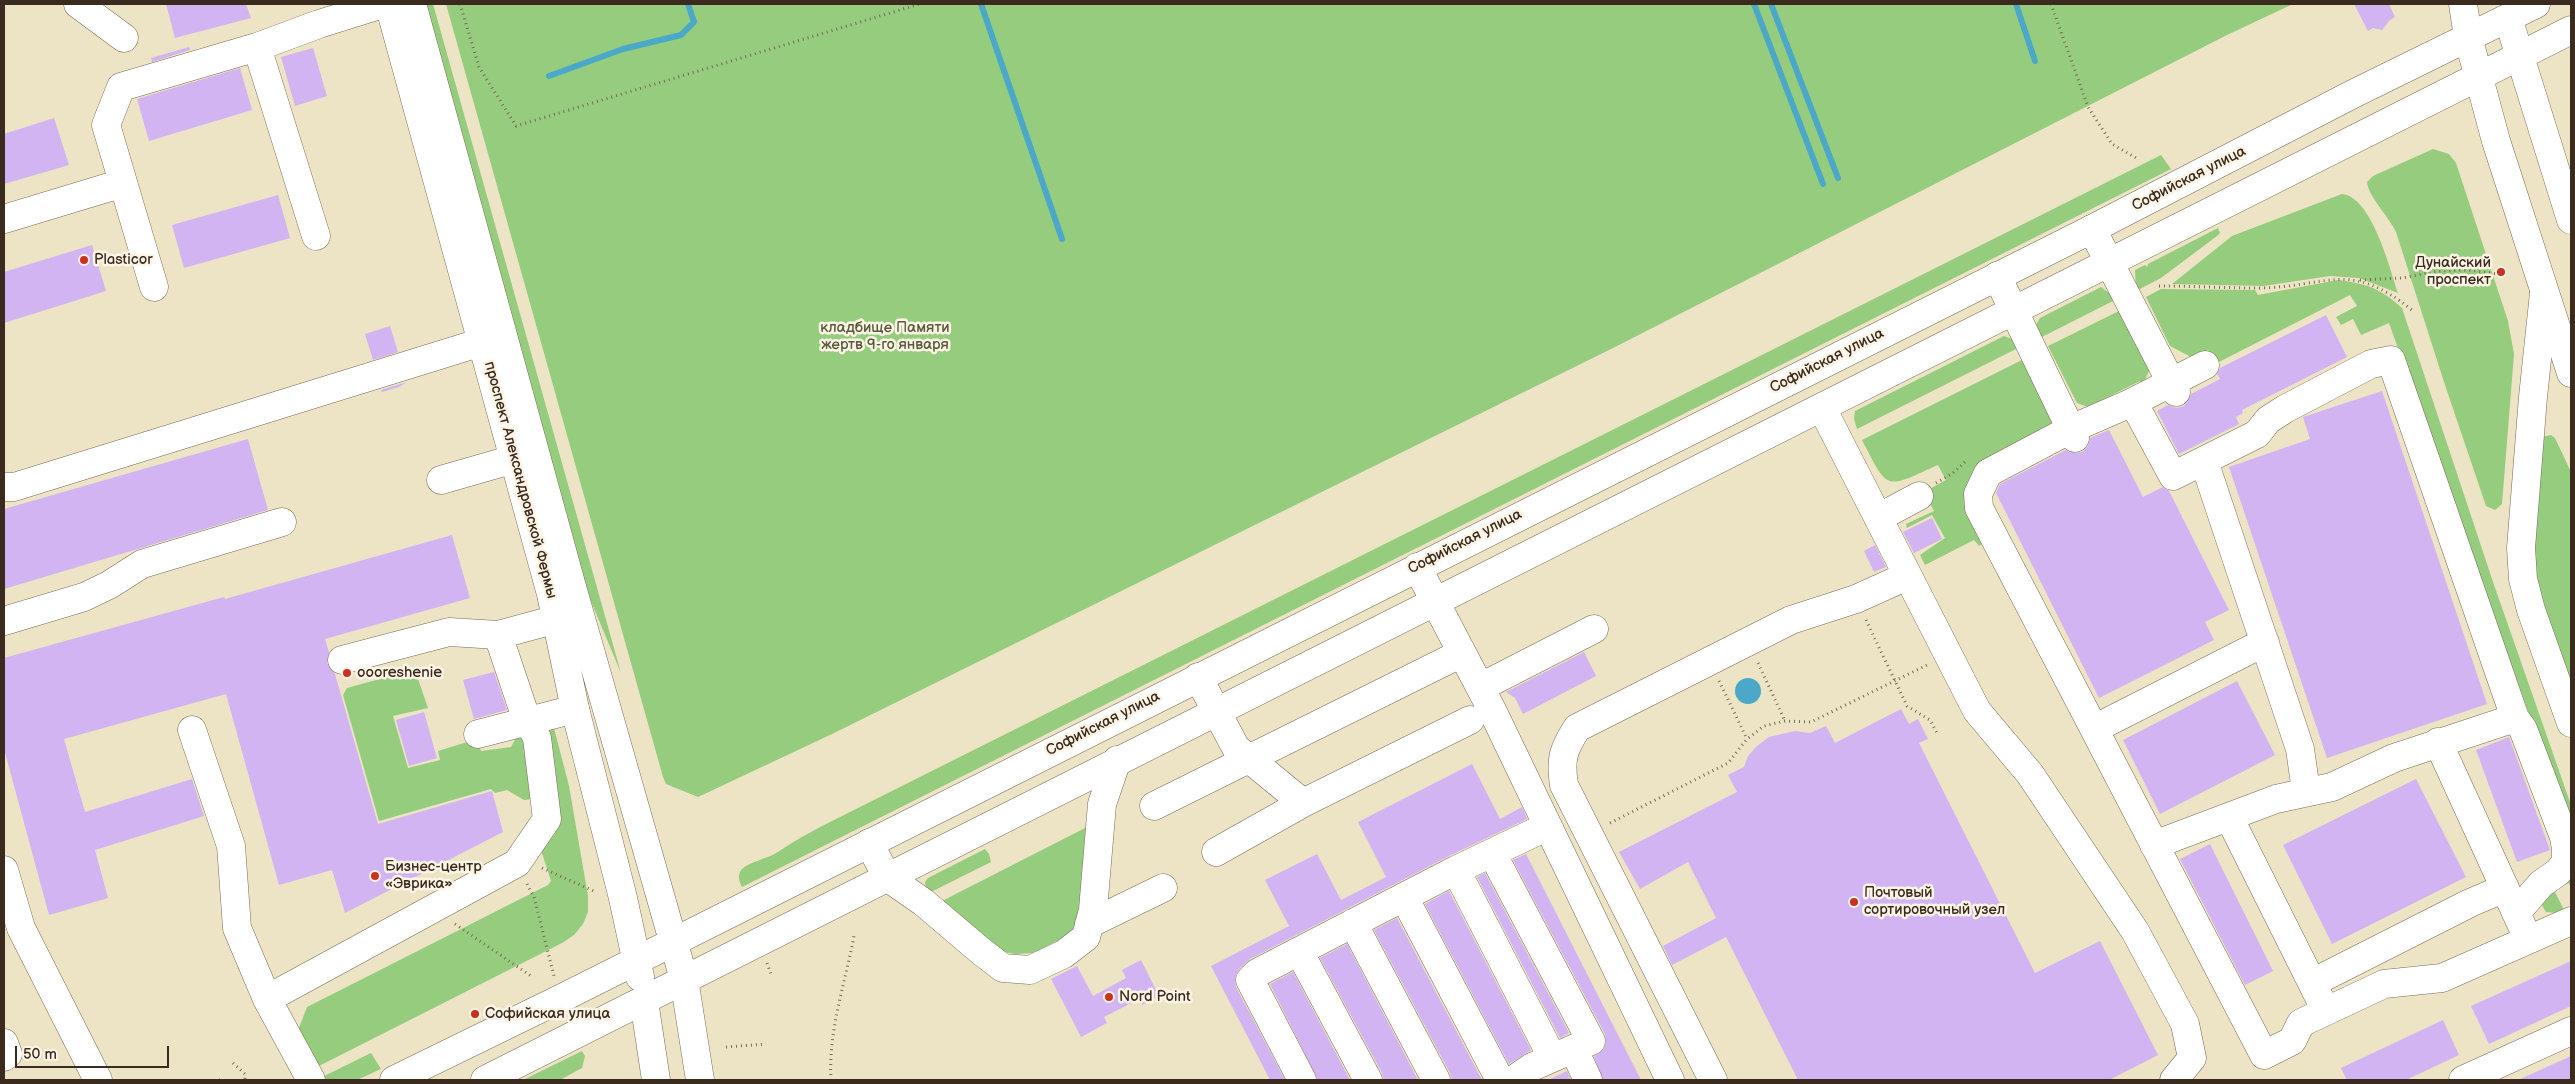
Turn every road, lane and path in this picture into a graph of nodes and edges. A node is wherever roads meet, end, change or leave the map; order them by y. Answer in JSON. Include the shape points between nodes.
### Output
{"nodes":[{"id":1,"x":78,"y":4,"type":"edge"},
{"id":2,"x":383,"y":4,"type":"edge"},
{"id":3,"x":389,"y":4,"type":"edge"},
{"id":4,"x":412,"y":4,"type":"edge"},
{"id":5,"x":460,"y":4,"type":"edge"},
{"id":6,"x":920,"y":4,"type":"edge"},
{"id":7,"x":2051,"y":4,"type":"edge"},
{"id":8,"x":2463,"y":4,"type":"edge"},
{"id":9,"x":2536,"y":4,"type":"edge"},
{"id":10,"x":2506,"y":11,"type":"edge"},
{"id":11,"x":2571,"y":30,"type":"edge"},
{"id":12,"x":2468,"y":37,"type":"junction"},
{"id":13,"x":124,"y":38,"type":"dead end"},
{"id":14,"x":257,"y":47,"type":"junction"},
{"id":15,"x":2521,"y":55,"type":"junction"},
{"id":16,"x":2479,"y":76,"type":"junction"},
{"id":17,"x":2138,"y":159,"type":"dead end"},
{"id":18,"x":123,"y":183,"type":"junction"},
{"id":19,"x":4,"y":219,"type":"edge"},
{"id":20,"x":2571,"y":220,"type":"edge"},
{"id":21,"x":2092,"y":229,"type":"junction"},
{"id":22,"x":316,"y":236,"type":"dead end"},
{"id":23,"x":2109,"y":262,"type":"junction"},
{"id":24,"x":2498,"y":274,"type":"dead end"},
{"id":25,"x":1997,"y":276,"type":"junction"},
{"id":26,"x":2358,"y":280,"type":"junction"},
{"id":27,"x":2159,"y":286,"type":"dead end"},
{"id":28,"x":154,"y":287,"type":"dead end"},
{"id":29,"x":2544,"y":293,"type":"junction"},
{"id":30,"x":2014,"y":310,"type":"junction"},
{"id":31,"x":2412,"y":310,"type":"dead end"},
{"id":32,"x":482,"y":342,"type":"junction"},
{"id":33,"x":2205,"y":365,"type":"dead end"},
{"id":34,"x":2571,"y":373,"type":"edge"},
{"id":35,"x":2173,"y":387,"type":"junction"},
{"id":36,"x":2133,"y":402,"type":"junction"},
{"id":37,"x":1822,"y":408,"type":"junction"},
{"id":38,"x":2073,"y":434,"type":"junction"},
{"id":39,"x":514,"y":459,"type":"junction"},
{"id":40,"x":2204,"y":461,"type":"junction"},
{"id":41,"x":441,"y":480,"type":"dead end"},
{"id":42,"x":4,"y":487,"type":"edge"},
{"id":43,"x":1919,"y":496,"type":"dead end"},
{"id":44,"x":1878,"y":518,"type":"junction"},
{"id":45,"x":282,"y":522,"type":"dead end"},
{"id":46,"x":1417,"y":567,"type":"junction"},
{"id":47,"x":1907,"y":576,"type":"junction"},
{"id":48,"x":1856,"y":599,"type":"junction"},
{"id":49,"x":1435,"y":603,"type":"junction"},
{"id":50,"x":557,"y":619,"type":"junction"},
{"id":51,"x":4,"y":621,"type":"edge"},
{"id":52,"x":1594,"y":628,"type":"dead end"},
{"id":53,"x":498,"y":635,"type":"junction"},
{"id":54,"x":1940,"y":642,"type":"junction"},
{"id":55,"x":2265,"y":642,"type":"junction"},
{"id":56,"x":1462,"y":653,"type":"junction"},
{"id":57,"x":342,"y":660,"type":"dead end"},
{"id":58,"x":1749,"y":664,"type":"dead end"},
{"id":59,"x":1198,"y":677,"type":"junction"},
{"id":60,"x":1718,"y":678,"type":"dead end"},
{"id":61,"x":1895,"y":680,"type":"junction"},
{"id":62,"x":1480,"y":686,"type":"junction"},
{"id":63,"x":576,"y":709,"type":"junction"},
{"id":64,"x":1215,"y":711,"type":"junction"},
{"id":65,"x":2515,"y":718,"type":"junction"},
{"id":66,"x":1470,"y":720,"type":"dead end"},
{"id":67,"x":529,"y":721,"type":"junction"},
{"id":68,"x":1785,"y":721,"type":"junction"},
{"id":69,"x":2571,"y":723,"type":"edge"},
{"id":70,"x":2094,"y":728,"type":"junction"},
{"id":71,"x":192,"y":730,"type":"dead end"},
{"id":72,"x":1936,"y":733,"type":"dead end"},
{"id":73,"x":478,"y":734,"type":"dead end"},
{"id":74,"x":1746,"y":739,"type":"junction"},
{"id":75,"x":2438,"y":742,"type":"junction"},
{"id":76,"x":1250,"y":758,"type":"junction"},
{"id":77,"x":1117,"y":760,"type":"junction"},
{"id":78,"x":2306,"y":791,"type":"junction"},
{"id":79,"x":1303,"y":803,"type":"junction"},
{"id":80,"x":1154,"y":806,"type":"dead end"},
{"id":81,"x":2229,"y":816,"type":"junction"},
{"id":82,"x":1548,"y":826,"type":"junction"},
{"id":83,"x":1590,"y":833,"type":"junction"},
{"id":84,"x":869,"y":843,"type":"junction"},
{"id":85,"x":2154,"y":845,"type":"junction"},
{"id":86,"x":1216,"y":852,"type":"dead end"},
{"id":87,"x":1492,"y":853,"type":"junction"},
{"id":88,"x":519,"y":860,"type":"junction"},
{"id":89,"x":4,"y":870,"type":"edge"},
{"id":90,"x":1456,"y":870,"type":"junction"},
{"id":91,"x":887,"y":877,"type":"junction"},
{"id":92,"x":1163,"y":888,"type":"dead end"},
{"id":93,"x":2505,"y":888,"type":"junction"},
{"id":94,"x":596,"y":892,"type":"dead end"},
{"id":95,"x":1404,"y":897,"type":"junction"},
{"id":96,"x":433,"y":909,"type":"junction"},
{"id":97,"x":2516,"y":913,"type":"junction"},
{"id":98,"x":2571,"y":921,"type":"edge"},
{"id":99,"x":1353,"y":923,"type":"junction"},
{"id":100,"x":1090,"y":924,"type":"junction"},
{"id":101,"x":854,"y":936,"type":"dead end"},
{"id":102,"x":2527,"y":939,"type":"junction"},
{"id":103,"x":673,"y":940,"type":"junction"},
{"id":104,"x":1299,"y":951,"type":"junction"},
{"id":105,"x":765,"y":959,"type":"dead end"},
{"id":106,"x":636,"y":960,"type":"junction"},
{"id":107,"x":550,"y":967,"type":"dead end"},
{"id":108,"x":771,"y":974,"type":"dead end"},
{"id":109,"x":531,"y":976,"type":"dead end"},
{"id":110,"x":684,"y":979,"type":"junction"},
{"id":111,"x":2312,"y":983,"type":"junction"},
{"id":112,"x":267,"y":999,"type":"junction"},
{"id":113,"x":644,"y":1000,"type":"junction"},
{"id":114,"x":2326,"y":1011,"type":"junction"},
{"id":115,"x":2571,"y":1031,"type":"edge"},
{"id":116,"x":4,"y":1043,"type":"edge"},
{"id":117,"x":766,"y":1044,"type":"dead end"},
{"id":118,"x":726,"y":1047,"type":"dead end"},
{"id":119,"x":1563,"y":1054,"type":"junction"},
{"id":120,"x":4,"y":1057,"type":"edge"},
{"id":121,"x":233,"y":1063,"type":"dead end"},
{"id":122,"x":98,"y":1080,"type":"edge"},
{"id":123,"x":245,"y":1080,"type":"edge"},
{"id":124,"x":311,"y":1080,"type":"edge"},
{"id":125,"x":394,"y":1080,"type":"edge"},
{"id":126,"x":485,"y":1080,"type":"edge"},
{"id":127,"x":656,"y":1080,"type":"edge"},
{"id":128,"x":700,"y":1080,"type":"edge"},
{"id":129,"x":831,"y":1080,"type":"edge"},
{"id":130,"x":1302,"y":1080,"type":"edge"},
{"id":131,"x":1368,"y":1080,"type":"edge"},
{"id":132,"x":1436,"y":1080,"type":"edge"},
{"id":133,"x":1500,"y":1080,"type":"edge"},
{"id":134,"x":1513,"y":1080,"type":"edge"},
{"id":135,"x":1588,"y":1080,"type":"edge"},
{"id":136,"x":1670,"y":1080,"type":"edge"},
{"id":137,"x":1713,"y":1080,"type":"edge"},
{"id":138,"x":2174,"y":1080,"type":"edge"},
{"id":139,"x":2463,"y":1080,"type":"edge"}],
"edges":[{"from":1,"to":13,"type":"main road"},
{"from":2,"to":14,"type":"main road"},
{"from":3,"to":32,"type":"main road","name":"проспект Александровской Фермы"},
{"from":4,"to":103,"type":"main road","name":"проспект Александровской Фермы"},
{"from":5,"to":6,"type":"path","via":[[479,67],[516,126]]},
{"from":7,"to":17,"type":"path","via":[[2088,107],[2112,144]]},
{"from":8,"to":12,"type":"main road"},
{"from":9,"to":10,"type":"main road","name":"Софийская улица"},
{"from":10,"to":12,"type":"main road","name":"Софийская улица"},
{"from":10,"to":15,"type":"main road"},
{"from":11,"to":15,"type":"main road"},
{"from":12,"to":16,"type":"main road"},
{"from":12,"to":21,"type":"main road","name":"Софийская улица"},
{"from":14,"to":18,"type":"main road","via":[[121,87],[106,125]]},
{"from":14,"to":22,"type":"main road"},
{"from":15,"to":16,"type":"main road"},
{"from":15,"to":20,"type":"main road"},
{"from":16,"to":23,"type":"main road"},
{"from":16,"to":29,"type":"main road"},
{"from":18,"to":19,"type":"main road"},
{"from":18,"to":28,"type":"main road"},
{"from":21,"to":23,"type":"main road"},
{"from":21,"to":25,"type":"main road","name":"Софийская улица"},
{"from":23,"to":30,"type":"main road"},
{"from":23,"to":35,"type":"main road"},
{"from":24,"to":26,"type":"path","via":[[2469,270],[2438,271],[2402,278]]},
{"from":25,"to":30,"type":"main road"},
{"from":25,"to":46,"type":"main road","name":"Софийская улица"},
{"from":26,"to":27,"type":"path","via":[[2337,278],[2260,288]]},
{"from":26,"to":31,"type":"path","via":[[2390,292]]},
{"from":29,"to":34,"type":"main road"},
{"from":29,"to":69,"type":"main road","via":[[2521,548],[2523,579],[2531,610]]},
{"from":30,"to":37,"type":"main road"},
{"from":30,"to":38,"type":"main road"},
{"from":32,"to":39,"type":"main road","name":"проспект Александровской Фермы"},
{"from":32,"to":42,"type":"main road","via":[[14,487]]},
{"from":33,"to":35,"type":"main road"},
{"from":35,"to":36,"type":"main road"},
{"from":36,"to":38,"type":"main road"},
{"from":36,"to":40,"type":"main road","via":[[2173,476]]},
{"from":37,"to":44,"type":"main road"},
{"from":37,"to":49,"type":"main road"},
{"from":38,"to":70,"type":"main road","via":[[1988,473],[1978,494],[1979,508]]},
{"from":39,"to":41,"type":"main road"},
{"from":39,"to":50,"type":"main road","name":"проспект Александровской Фермы"},
{"from":40,"to":55,"type":"main road"},
{"from":40,"to":65,"type":"main road","via":[[2257,434],[2268,420],[2285,409],[2371,364],[2392,360]]},
{"from":43,"to":44,"type":"main road"},
{"from":44,"to":47,"type":"main road"},
{"from":45,"to":51,"type":"main road","via":[[142,564],[84,597]]},
{"from":46,"to":49,"type":"main road"},
{"from":46,"to":59,"type":"main road","name":"Софийская улица"},
{"from":47,"to":48,"type":"main road"},
{"from":47,"to":54,"type":"main road"},
{"from":48,"to":61,"type":"path"},
{"from":48,"to":83,"type":"main road","via":[[1791,620],[1577,728],[1566,746],[1561,764],[1564,785]]},
{"from":49,"to":56,"type":"main road"},
{"from":49,"to":64,"type":"main road"},
{"from":50,"to":53,"type":"main road"},
{"from":50,"to":63,"type":"main road","name":"проспект Александровской Фермы"},
{"from":52,"to":62,"type":"main road"},
{"from":53,"to":57,"type":"main road","via":[[449,632]]},
{"from":53,"to":67,"type":"main road"},
{"from":54,"to":61,"type":"path","via":[[1934,661]]},
{"from":54,"to":138,"type":"main road","via":[[1977,711],[2030,774],[2135,931],[2172,999],[2185,1024],[2192,1058]]},
{"from":55,"to":70,"type":"main road"},
{"from":55,"to":78,"type":"main road","via":[[2300,749]]},
{"from":56,"to":62,"type":"main road"},
{"from":56,"to":76,"type":"main road"},
{"from":58,"to":68,"type":"path","via":[[1757,660]]},
{"from":59,"to":64,"type":"main road"},
{"from":59,"to":84,"type":"main road","name":"Софийская улица"},
{"from":60,"to":74,"type":"path"},
{"from":61,"to":68,"type":"path","via":[[1812,722]]},
{"from":61,"to":72,"type":"path","via":[[1908,706],[1930,720]]},
{"from":62,"to":82,"type":"main road"},
{"from":63,"to":67,"type":"main road"},
{"from":63,"to":106,"type":"main road","name":"проспект Александровской Фермы"},
{"from":64,"to":76,"type":"main road","via":[[1236,748]]},
{"from":64,"to":77,"type":"main road"},
{"from":65,"to":75,"type":"main road"},
{"from":65,"to":97,"type":"main road","via":[[2523,729],[2564,836],[2566,849],[2566,862]]},
{"from":66,"to":79,"type":"main road"},
{"from":67,"to":73,"type":"main road"},
{"from":67,"to":88,"type":"main road","via":[[537,738],[547,819]]},
{"from":68,"to":74,"type":"path","via":[[1764,726]]},
{"from":70,"to":85,"type":"main road"},
{"from":71,"to":112,"type":"main road","via":[[231,846],[237,928]]},
{"from":74,"to":83,"type":"path","via":[[1728,763]]},
{"from":75,"to":78,"type":"main road","via":[[2332,787]]},
{"from":75,"to":93,"type":"main road"},
{"from":76,"to":79,"type":"main road"},
{"from":76,"to":80,"type":"main road"},
{"from":77,"to":91,"type":"main road"},
{"from":77,"to":100,"type":"main road","via":[[1102,804]]},
{"from":78,"to":81,"type":"main road"},
{"from":79,"to":86,"type":"main road"},
{"from":81,"to":85,"type":"main road"},
{"from":81,"to":111,"type":"main road"},
{"from":82,"to":87,"type":"main road"},
{"from":82,"to":136,"type":"main road"},
{"from":83,"to":137,"type":"main road"},
{"from":84,"to":91,"type":"main road"},
{"from":84,"to":103,"type":"main road","name":"Софийская улица"},
{"from":85,"to":114,"type":"main road","via":[[2264,1055],[2292,1041],[2302,1023]]},
{"from":87,"to":90,"type":"main road"},
{"from":87,"to":119,"type":"main road","via":[[1591,1041]]},
{"from":88,"to":94,"type":"path"},
{"from":88,"to":96,"type":"main road"},
{"from":88,"to":107,"type":"path","via":[[534,897]]},
{"from":89,"to":122,"type":"main road","via":[[22,928]]},
{"from":90,"to":95,"type":"main road"},
{"from":90,"to":119,"type":"main road"},
{"from":91,"to":100,"type":"main road","via":[[923,902],[1003,968],[1030,970],[1064,954],[1086,937]]},
{"from":91,"to":110,"type":"main road"},
{"from":92,"to":100,"type":"main road"},
{"from":93,"to":97,"type":"main road"},
{"from":93,"to":111,"type":"main road"},
{"from":95,"to":99,"type":"main road"},
{"from":95,"to":133,"type":"main road"},
{"from":96,"to":109,"type":"path"},
{"from":96,"to":112,"type":"main road"},
{"from":97,"to":102,"type":"main road"},
{"from":98,"to":102,"type":"main road"},
{"from":99,"to":104,"type":"main road"},
{"from":99,"to":132,"type":"main road"},
{"from":101,"to":129,"type":"path","via":[[835,1019],[830,1057]]},
{"from":102,"to":114,"type":"main road","via":[[2442,978],[2384,984]]},
{"from":103,"to":106,"type":"main road","name":"Софийская улица"},
{"from":103,"to":110,"type":"main road","name":"проспект Александровской Фермы"},
{"from":104,"to":130,"type":"main road","via":[[1250,980]]},
{"from":104,"to":131,"type":"main road"},
{"from":105,"to":108,"type":"path"},
{"from":106,"to":113,"type":"main road","name":"проспект Александровской Фермы"},
{"from":106,"to":125,"type":"main road","name":"Софийская улица"},
{"from":110,"to":113,"type":"main road"},
{"from":110,"to":128,"type":"main road","name":"проспект Александровской Фермы"},
{"from":111,"to":114,"type":"main road"},
{"from":112,"to":124,"type":"main road"},
{"from":113,"to":126,"type":"main road"},
{"from":113,"to":127,"type":"main road","name":"проспект Александровской Фермы"},
{"from":115,"to":139,"type":"main road"},
{"from":116,"to":120,"type":"main road","via":[[8,1054]]},
{"from":117,"to":118,"type":"path"},
{"from":119,"to":134,"type":"main road","via":[[1532,1067]]},
{"from":119,"to":135,"type":"main road"},
{"from":121,"to":123,"type":"path","via":[[245,1074]]}]}
